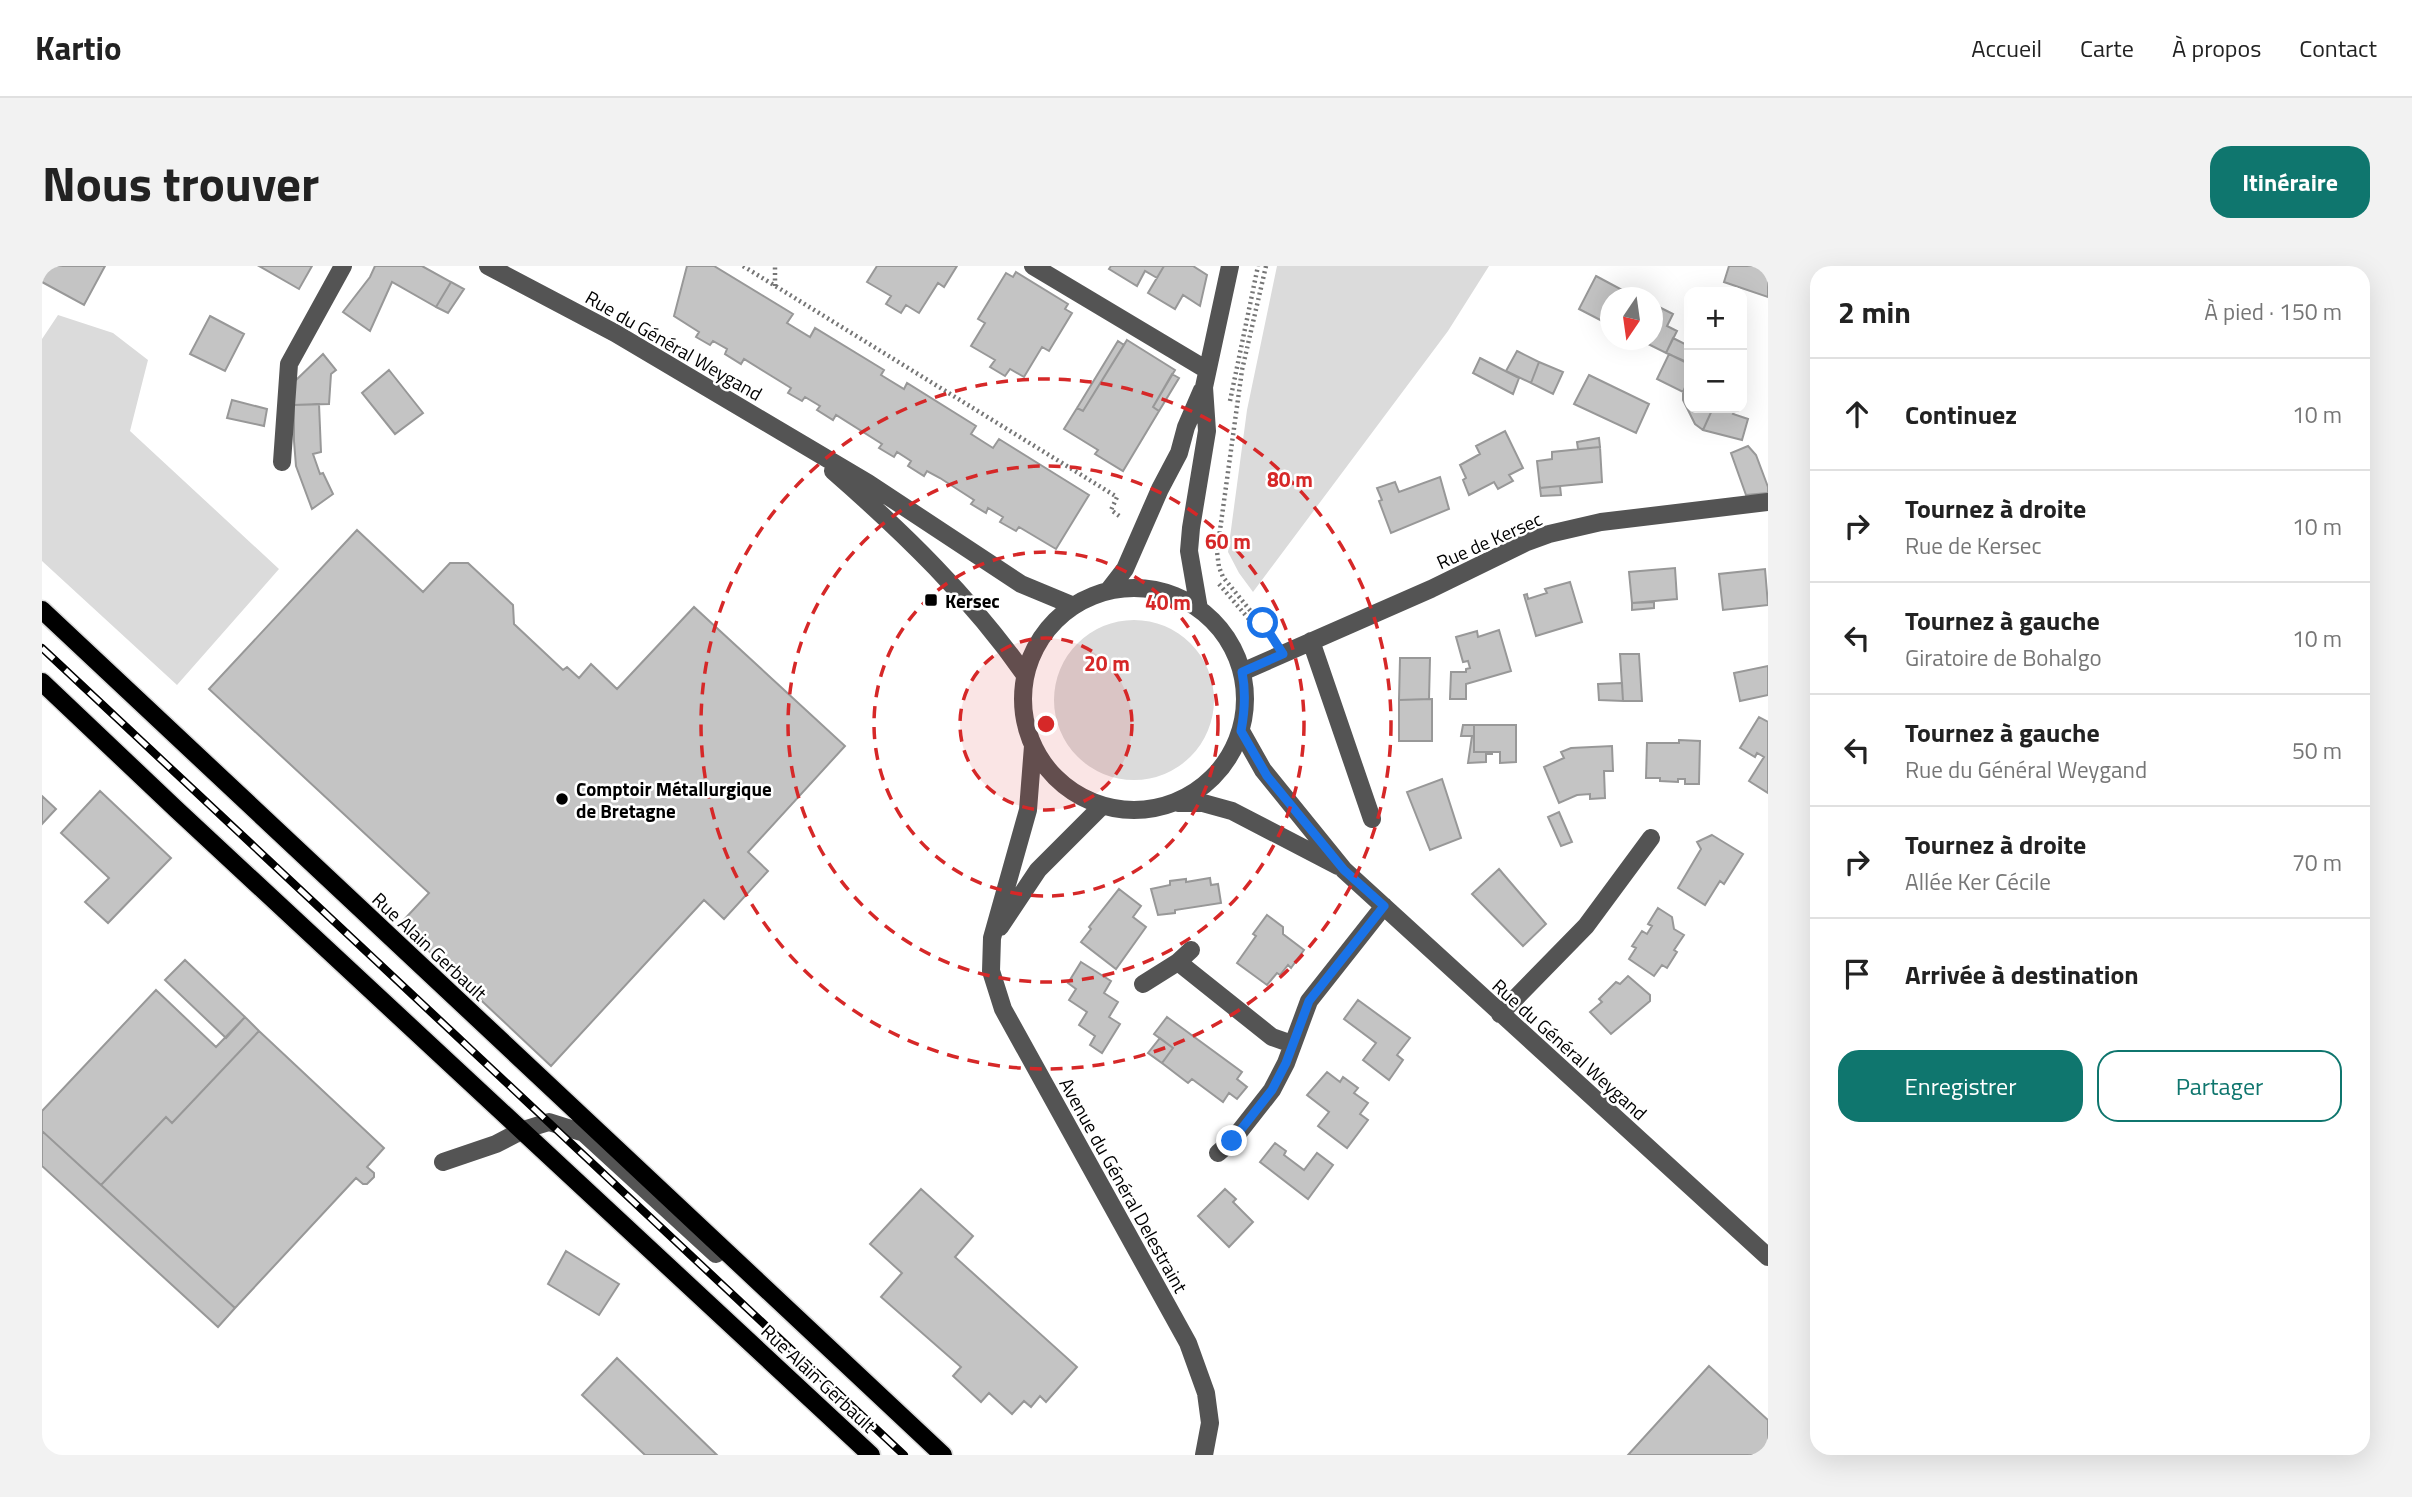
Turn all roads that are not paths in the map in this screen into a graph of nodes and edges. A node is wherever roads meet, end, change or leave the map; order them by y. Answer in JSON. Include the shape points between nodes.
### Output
{"nodes":[{"id":1,"x":344,"y":266,"type":"edge"},
{"id":2,"x":488,"y":266,"type":"edge"},
{"id":3,"x":1032,"y":266,"type":"edge"},
{"id":4,"x":1230,"y":266,"type":"edge"},
{"id":5,"x":1205,"y":378,"type":"junction"},
{"id":6,"x":802,"y":444,"type":"junction"},
{"id":7,"x":282,"y":462,"type":"dead end"},
{"id":8,"x":1768,"y":502,"type":"edge"},
{"id":9,"x":1108,"y":591,"type":"junction"},
{"id":10,"x":1074,"y":606,"type":"junction"},
{"id":11,"x":1199,"y":609,"type":"junction"},
{"id":12,"x":42,"y":610,"type":"edge"},
{"id":13,"x":1311,"y":641,"type":"junction"},
{"id":14,"x":1242,"y":672,"type":"junction"},
{"id":15,"x":1025,"y":675,"type":"junction"},
{"id":16,"x":42,"y":681,"type":"edge"},
{"id":17,"x":1241,"y":731,"type":"junction"},
{"id":18,"x":1033,"y":746,"type":"junction"},
{"id":19,"x":1175,"y":803,"type":"junction"},
{"id":20,"x":1102,"y":806,"type":"junction"},
{"id":21,"x":1372,"y":819,"type":"dead end"},
{"id":22,"x":1651,"y":838,"type":"dead end"},
{"id":23,"x":1344,"y":870,"type":"junction"},
{"id":24,"x":1384,"y":906,"type":"junction"},
{"id":25,"x":992,"y":938,"type":"junction"},
{"id":26,"x":1143,"y":984,"type":"dead end"},
{"id":27,"x":1500,"y":1014,"type":"junction"},
{"id":28,"x":1292,"y":1044,"type":"junction"},
{"id":29,"x":523,"y":1130,"type":"junction"},
{"id":30,"x":1218,"y":1153,"type":"dead end"},
{"id":31,"x":443,"y":1162,"type":"dead end"},
{"id":32,"x":1768,"y":1257,"type":"edge"},
{"id":33,"x":790,"y":1312,"type":"junction"},
{"id":34,"x":870,"y":1455,"type":"edge"},
{"id":35,"x":943,"y":1455,"type":"edge"},
{"id":36,"x":1203,"y":1455,"type":"edge"}],
"edges":[{"from":1,"to":7,"type":"street","via":[[286,372]]},
{"from":2,"to":6,"type":"street","name":"Rue du Général Weygand","via":[[615,333]]},
{"from":3,"to":5,"type":"street"},
{"from":4,"to":5,"type":"street"},
{"from":5,"to":9,"type":"street","via":[[1179,453],[1125,569]]},
{"from":5,"to":11,"type":"street","via":[[1207,431],[1189,551]]},
{"from":6,"to":10,"type":"street","name":"Rue du Général Weygand","via":[[1021,584]]},
{"from":6,"to":15,"type":"street","name":"Rue du Général Weygand","via":[[898,528],[996,634]]},
{"from":8,"to":13,"type":"street","name":"Rue de Kersec","via":[[1601,522],[1549,534]]},
{"from":9,"to":10,"type":"street"},
{"from":9,"to":11,"type":"street","via":[[1156,590]]},
{"from":10,"to":15,"type":"street","via":[[1046,632]]},
{"from":11,"to":14,"type":"street","via":[[1218,626]]},
{"from":12,"to":33,"type":"main road","name":"Rue Alain Gerbault"},
{"from":13,"to":14,"type":"street","name":"Rue de Kersec"},
{"from":13,"to":21,"type":"street"},
{"from":14,"to":17,"type":"street","via":[[1245,711]]},
{"from":15,"to":18,"type":"street","via":[[1025,723]]},
{"from":16,"to":29,"type":"main road","name":"Rue Alain Gerbault"},
{"from":17,"to":19,"type":"street","via":[[1216,774]]},
{"from":17,"to":23,"type":"street","name":"Rue du Général Weygand","via":[[1263,770]]},
{"from":18,"to":20,"type":"street","via":[[1050,772],[1074,793]]},
{"from":18,"to":25,"type":"street","name":"Avenue du Général Delestraint","via":[[1028,810]]},
{"from":19,"to":20,"type":"street","via":[[1139,810]]},
{"from":19,"to":23,"type":"street","name":"Rue du Général Weygand","via":[[1203,803],[1232,811]]},
{"from":20,"to":25,"type":"street","via":[[1038,870]]},
{"from":22,"to":27,"type":"street","via":[[1586,926]]},
{"from":23,"to":24,"type":"street","name":"Rue du Général Weygand"},
{"from":24,"to":27,"type":"street","name":"Rue du Général Weygand"},
{"from":24,"to":28,"type":"street","via":[[1309,1001]]},
{"from":25,"to":36,"type":"street","name":"Avenue du Général Delestraint","via":[[991,971],[1003,1009],[1188,1343],[1206,1393],[1210,1423]]},
{"from":26,"to":28,"type":"street","via":[[1184,956],[1272,1037]]},
{"from":27,"to":32,"type":"street","name":"Rue du Général Weygand"},
{"from":28,"to":30,"type":"street","via":[[1272,1090]]},
{"from":29,"to":31,"type":"street"},
{"from":29,"to":33,"type":"street","name":"Rue Alain Gerbault","via":[[549,1122],[584,1133],[756,1291]]},
{"from":29,"to":34,"type":"main road","name":"Rue Alain Gerbault"},
{"from":33,"to":35,"type":"main road","name":"Rue Alain Gerbault"}]}
